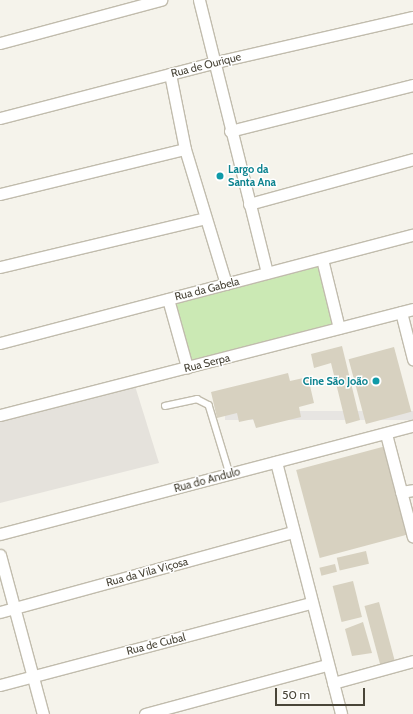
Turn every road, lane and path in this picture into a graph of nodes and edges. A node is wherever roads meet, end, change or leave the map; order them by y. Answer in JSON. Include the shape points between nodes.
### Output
{"nodes":[{"id":1,"x":161,"y":0,"type":"edge"},
{"id":2,"x":199,"y":0,"type":"edge"},
{"id":3,"x":412,"y":19,"type":"edge"},
{"id":4,"x":0,"y":43,"type":"edge"},
{"id":5,"x":213,"y":63,"type":"junction"},
{"id":6,"x":170,"y":74,"type":"junction"},
{"id":7,"x":413,"y":85,"type":"edge"},
{"id":8,"x":0,"y":118,"type":"edge"},
{"id":9,"x":230,"y":131,"type":"junction"},
{"id":10,"x":185,"y":149,"type":"junction"},
{"id":11,"x":413,"y":159,"type":"edge"},
{"id":12,"x":0,"y":194,"type":"edge"},
{"id":13,"x":250,"y":204,"type":"junction"},
{"id":14,"x":205,"y":218,"type":"junction"},
{"id":15,"x":413,"y":235,"type":"edge"},
{"id":16,"x":322,"y":260,"type":"junction"},
{"id":17,"x":0,"y":268,"type":"edge"},
{"id":18,"x":267,"y":273,"type":"junction"},
{"id":19,"x":226,"y":284,"type":"junction"},
{"id":20,"x":168,"y":299,"type":"junction"},
{"id":21,"x":413,"y":309,"type":"edge"},
{"id":22,"x":401,"y":312,"type":"junction"},
{"id":23,"x":339,"y":328,"type":"junction"},
{"id":24,"x":0,"y":343,"type":"edge"},
{"id":25,"x":413,"y":359,"type":"edge"},
{"id":26,"x":187,"y":367,"type":"junction"},
{"id":27,"x":165,"y":406,"type":"dead end"},
{"id":28,"x":0,"y":415,"type":"edge"},
{"id":29,"x":413,"y":426,"type":"edge"},
{"id":30,"x":386,"y":434,"type":"junction"},
{"id":31,"x":276,"y":462,"type":"junction"},
{"id":32,"x":230,"y":474,"type":"junction"},
{"id":33,"x":413,"y":490,"type":"edge"},
{"id":34,"x":401,"y":492,"type":"junction"},
{"id":35,"x":293,"y":532,"type":"junction"},
{"id":36,"x":0,"y":534,"type":"edge"},
{"id":37,"x":413,"y":537,"type":"edge"},
{"id":38,"x":0,"y":555,"type":"edge"},
{"id":39,"x":311,"y":604,"type":"junction"},
{"id":40,"x":14,"y":608,"type":"junction"},
{"id":41,"x":0,"y":612,"type":"edge"},
{"id":42,"x":413,"y":662,"type":"edge"},
{"id":43,"x":327,"y":664,"type":"junction"},
{"id":44,"x":32,"y":676,"type":"junction"},
{"id":45,"x":333,"y":683,"type":"junction"},
{"id":46,"x":0,"y":685,"type":"edge"},
{"id":47,"x":43,"y":714,"type":"edge"},
{"id":48,"x":145,"y":714,"type":"edge"},
{"id":49,"x":341,"y":714,"type":"edge"}],
"edges":[{"from":1,"to":4,"type":"street"},
{"from":2,"to":5,"type":"street"},
{"from":3,"to":5,"type":"street","name":"Rua de Ourique"},
{"from":5,"to":6,"type":"street","name":"Rua de Ourique"},
{"from":5,"to":9,"type":"street"},
{"from":6,"to":8,"type":"street","name":"Rua de Ourique"},
{"from":6,"to":10,"type":"street"},
{"from":7,"to":9,"type":"street"},
{"from":9,"to":13,"type":"street"},
{"from":10,"to":12,"type":"street"},
{"from":10,"to":14,"type":"street"},
{"from":11,"to":13,"type":"street"},
{"from":13,"to":18,"type":"street"},
{"from":14,"to":17,"type":"street"},
{"from":14,"to":19,"type":"street"},
{"from":15,"to":16,"type":"street","name":"Rua da Gabela"},
{"from":16,"to":18,"type":"street","name":"Rua da Gabela"},
{"from":16,"to":23,"type":"street"},
{"from":18,"to":19,"type":"street","name":"Rua da Gabela"},
{"from":19,"to":20,"type":"street","name":"Rua da Gabela"},
{"from":20,"to":24,"type":"street","name":"Rua da Gabela"},
{"from":20,"to":26,"type":"street"},
{"from":21,"to":22,"type":"street","name":"Rua Serpa"},
{"from":22,"to":23,"type":"street","name":"Rua Serpa"},
{"from":22,"to":25,"type":"street"},
{"from":23,"to":26,"type":"street","name":"Rua Serpa"},
{"from":26,"to":28,"type":"street","name":"Rua Serpa"},
{"from":27,"to":32,"type":"lane","via":[[197,399],[206,402]]},
{"from":29,"to":30,"type":"street","name":"Rua do Andulo"},
{"from":30,"to":31,"type":"street","name":"Rua do Andulo"},
{"from":30,"to":34,"type":"street"},
{"from":31,"to":32,"type":"street","name":"Rua do Andulo"},
{"from":31,"to":35,"type":"street"},
{"from":32,"to":36,"type":"street","name":"Rua do Andulo"},
{"from":33,"to":34,"type":"street"},
{"from":34,"to":37,"type":"street"},
{"from":35,"to":39,"type":"street"},
{"from":35,"to":40,"type":"street","name":"Rua da Vila Viçosa"},
{"from":38,"to":40,"type":"street"},
{"from":39,"to":43,"type":"street"},
{"from":39,"to":44,"type":"street","name":"Rua de Cubal"},
{"from":40,"to":41,"type":"street","name":"Rua da Vila Viçosa"},
{"from":40,"to":44,"type":"street"},
{"from":42,"to":45,"type":"street"},
{"from":43,"to":45,"type":"street"},
{"from":43,"to":48,"type":"street"},
{"from":44,"to":46,"type":"street","name":"Rua de Cubal"},
{"from":44,"to":47,"type":"street"},
{"from":45,"to":49,"type":"street"}]}
